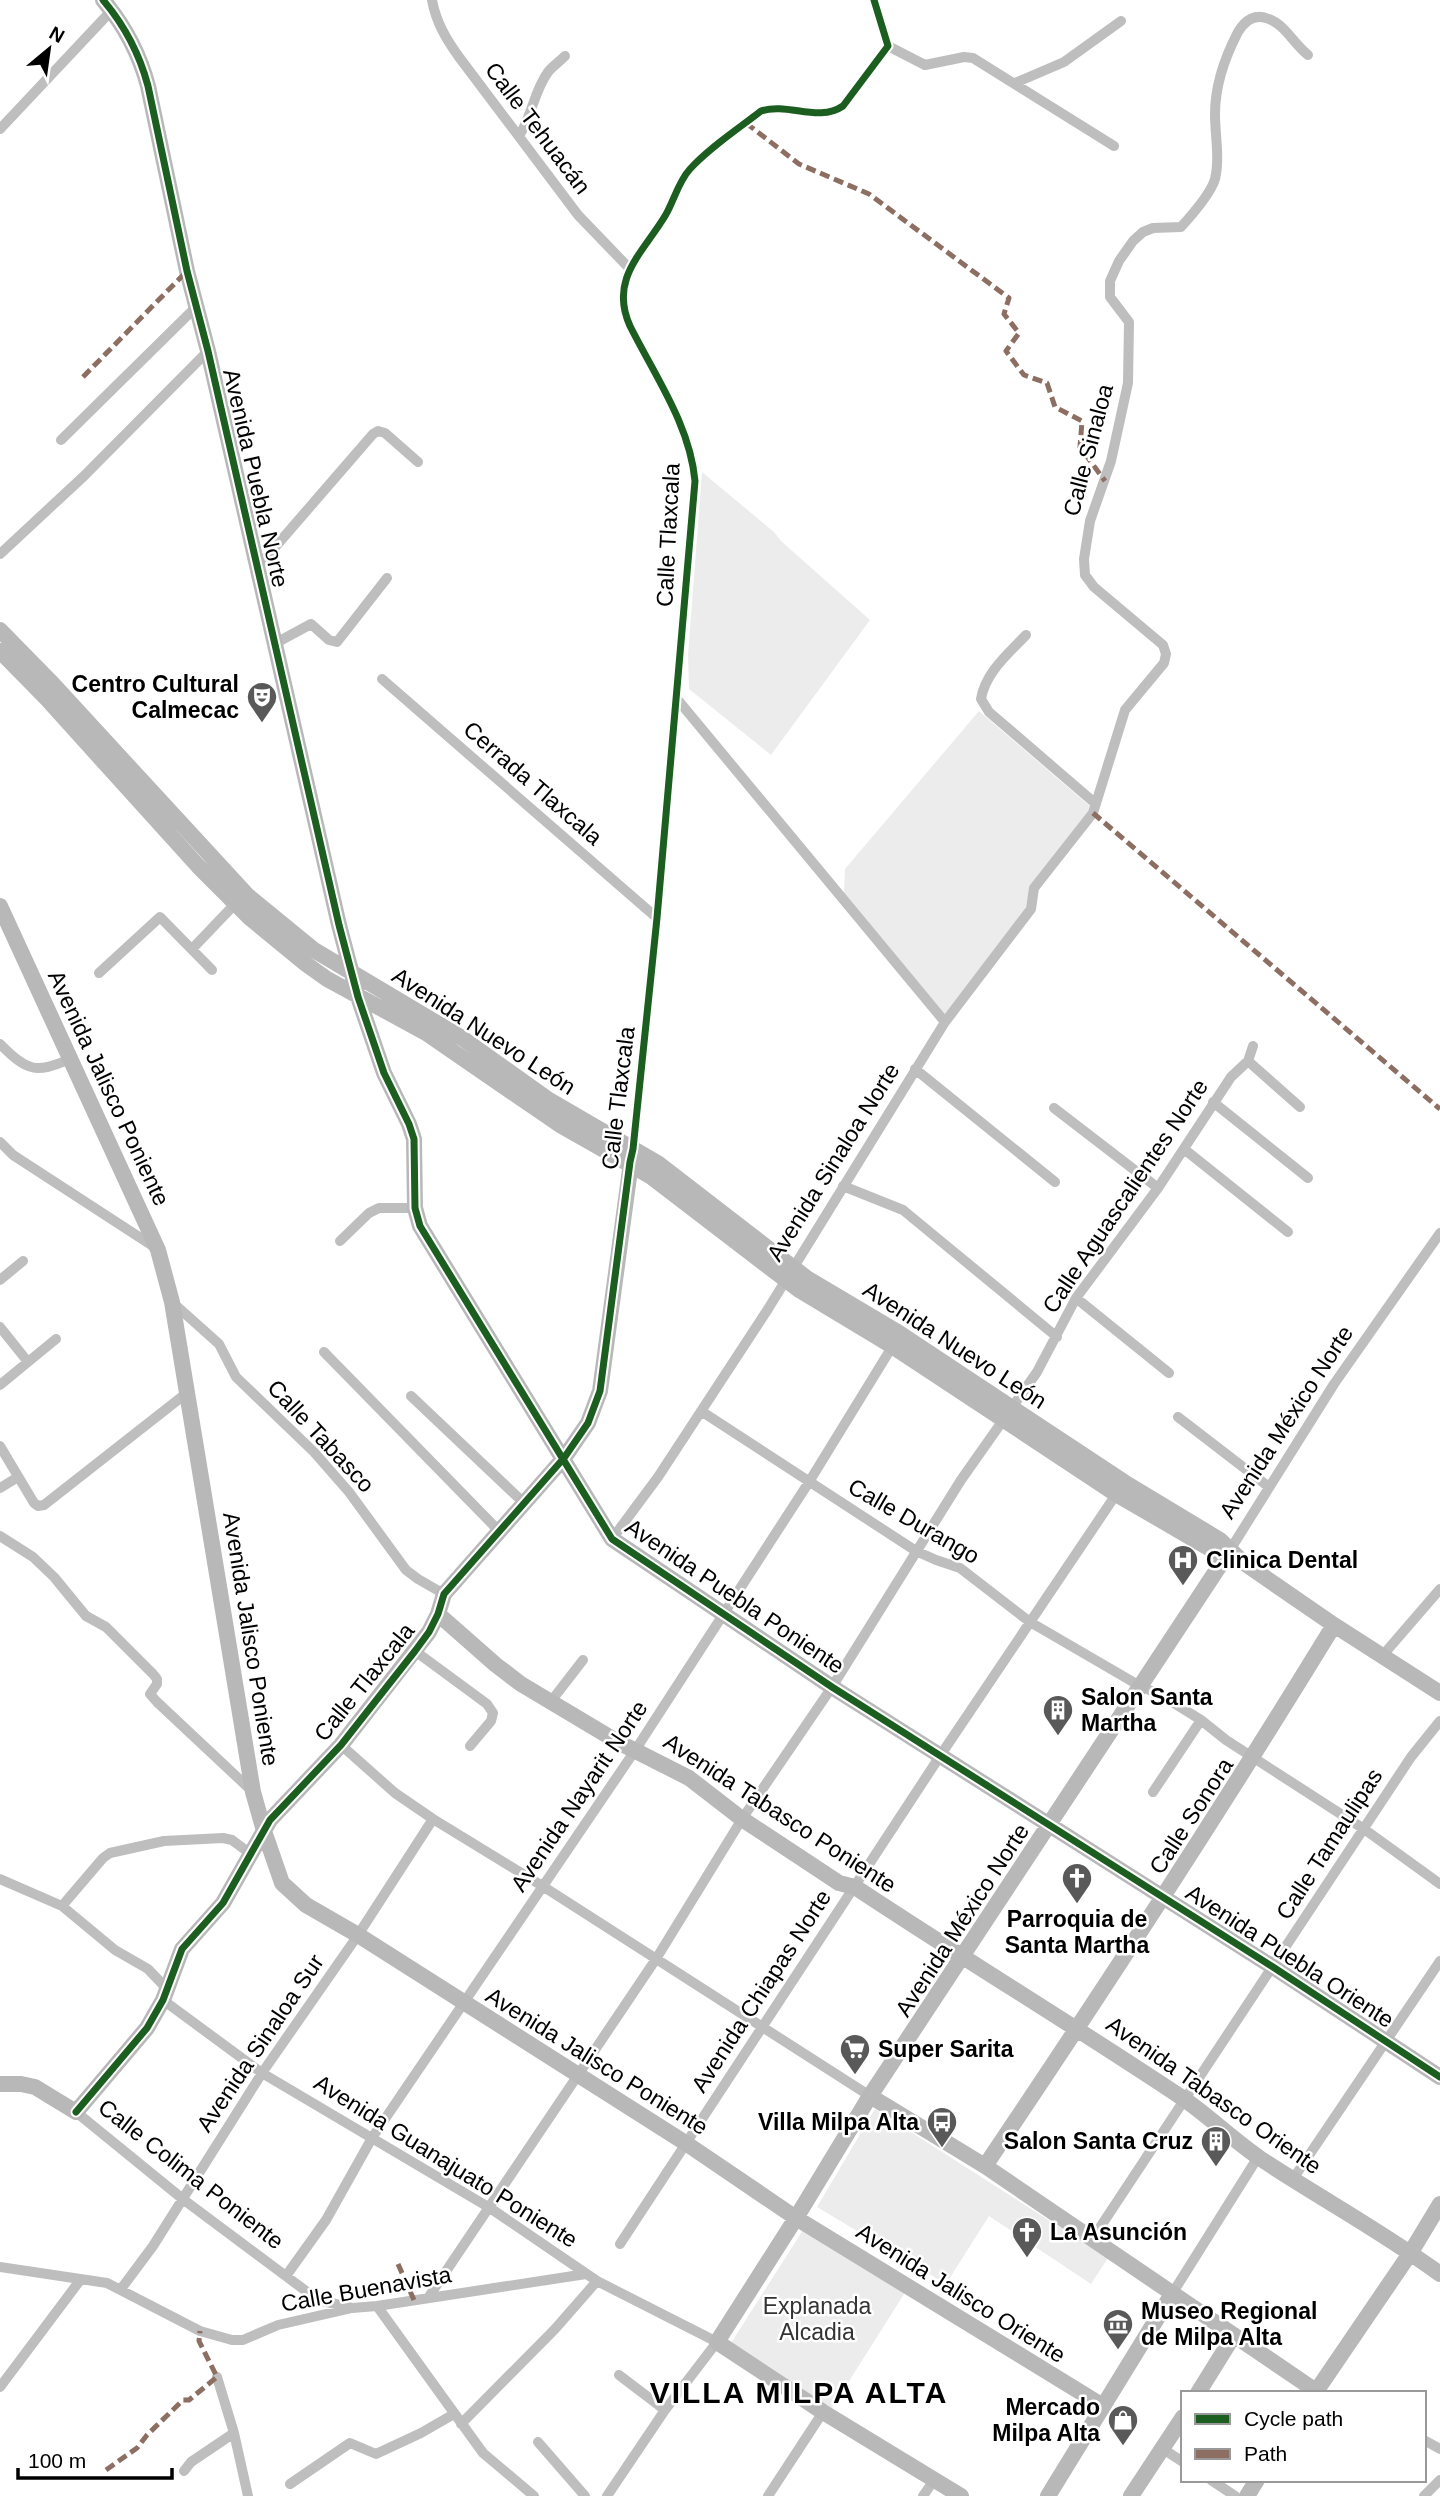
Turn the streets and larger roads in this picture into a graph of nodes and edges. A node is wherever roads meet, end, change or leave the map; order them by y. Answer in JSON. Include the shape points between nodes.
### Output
{"nodes":[{"id":1,"x":432,"y":0,"type":"edge"},
{"id":2,"x":874,"y":0,"type":"edge"},
{"id":3,"x":107,"y":5,"type":"edge"},
{"id":4,"x":1121,"y":21,"type":"dead end"},
{"id":5,"x":888,"y":46,"type":"junction"},
{"id":6,"x":1308,"y":55,"type":"dead end"},
{"id":7,"x":565,"y":56,"type":"dead end"},
{"id":8,"x":1015,"y":83,"type":"junction"},
{"id":9,"x":0,"y":129,"type":"edge"},
{"id":10,"x":519,"y":136,"type":"junction"},
{"id":11,"x":1114,"y":146,"type":"dead end"},
{"id":12,"x":629,"y":269,"type":"junction"},
{"id":13,"x":195,"y":308,"type":"junction"},
{"id":14,"x":208,"y":351,"type":"junction"},
{"id":15,"x":61,"y":440,"type":"dead end"},
{"id":16,"x":418,"y":462,"type":"dead end"},
{"id":17,"x":0,"y":554,"type":"edge"},
{"id":18,"x":257,"y":568,"type":"junction"},
{"id":19,"x":387,"y":578,"type":"dead end"},
{"id":20,"x":0,"y":630,"type":"edge"},
{"id":21,"x":1026,"y":635,"type":"dead end"},
{"id":22,"x":274,"y":645,"type":"junction"},
{"id":23,"x":0,"y":651,"type":"edge"},
{"id":24,"x":382,"y":679,"type":"dead end"},
{"id":25,"x":677,"y":699,"type":"junction"},
{"id":26,"x":1094,"y":808,"type":"junction"},
{"id":27,"x":235,"y":904,"type":"junction"},
{"id":28,"x":0,"y":906,"type":"edge"},
{"id":29,"x":657,"y":918,"type":"junction"},
{"id":30,"x":192,"y":949,"type":"junction"},
{"id":31,"x":212,"y":970,"type":"dead end"},
{"id":32,"x":99,"y":973,"type":"dead end"},
{"id":33,"x":352,"y":974,"type":"junction"},
{"id":34,"x":358,"y":997,"type":"junction"},
{"id":35,"x":945,"y":1022,"type":"junction"},
{"id":36,"x":0,"y":1044,"type":"edge"},
{"id":37,"x":1253,"y":1046,"type":"dead end"},
{"id":38,"x":70,"y":1059,"type":"junction"},
{"id":39,"x":1248,"y":1061,"type":"junction"},
{"id":40,"x":915,"y":1069,"type":"junction"},
{"id":41,"x":1213,"y":1102,"type":"junction"},
{"id":42,"x":1300,"y":1107,"type":"dead end"},
{"id":43,"x":1054,"y":1108,"type":"dead end"},
{"id":44,"x":0,"y":1142,"type":"edge"},
{"id":45,"x":1184,"y":1149,"type":"junction"},
{"id":46,"x":632,"y":1156,"type":"junction"},
{"id":47,"x":1308,"y":1178,"type":"dead end"},
{"id":48,"x":1055,"y":1182,"type":"dead end"},
{"id":49,"x":843,"y":1186,"type":"junction"},
{"id":50,"x":1158,"y":1188,"type":"junction"},
{"id":51,"x":415,"y":1208,"type":"junction"},
{"id":52,"x":1288,"y":1232,"type":"dead end"},
{"id":53,"x":1440,"y":1233,"type":"edge"},
{"id":54,"x":340,"y":1241,"type":"dead end"},
{"id":55,"x":158,"y":1250,"type":"junction"},
{"id":56,"x":23,"y":1261,"type":"dead end"},
{"id":57,"x":789,"y":1274,"type":"junction"},
{"id":58,"x":0,"y":1280,"type":"edge"},
{"id":59,"x":1076,"y":1298,"type":"junction"},
{"id":60,"x":172,"y":1302,"type":"junction"},
{"id":61,"x":0,"y":1326,"type":"edge"},
{"id":62,"x":1057,"y":1337,"type":"junction"},
{"id":63,"x":56,"y":1339,"type":"dead end"},
{"id":64,"x":896,"y":1340,"type":"junction"},
{"id":65,"x":324,"y":1352,"type":"dead end"},
{"id":66,"x":28,"y":1362,"type":"junction"},
{"id":67,"x":1169,"y":1373,"type":"dead end"},
{"id":68,"x":0,"y":1385,"type":"edge"},
{"id":69,"x":188,"y":1392,"type":"junction"},
{"id":70,"x":411,"y":1396,"type":"dead end"},
{"id":71,"x":701,"y":1411,"type":"junction"},
{"id":72,"x":1008,"y":1414,"type":"junction"},
{"id":73,"x":1178,"y":1417,"type":"dead end"},
{"id":74,"x":0,"y":1446,"type":"edge"},
{"id":75,"x":564,"y":1458,"type":"junction"},
{"id":76,"x":18,"y":1477,"type":"junction"},
{"id":77,"x":809,"y":1482,"type":"junction"},
{"id":78,"x":1269,"y":1487,"type":"junction"},
{"id":79,"x":0,"y":1488,"type":"edge"},
{"id":80,"x":1120,"y":1488,"type":"junction"},
{"id":81,"x":524,"y":1503,"type":"junction"},
{"id":82,"x":499,"y":1531,"type":"junction"},
{"id":83,"x":0,"y":1536,"type":"edge"},
{"id":84,"x":612,"y":1539,"type":"junction"},
{"id":85,"x":916,"y":1551,"type":"junction"},
{"id":86,"x":1228,"y":1553,"type":"junction"},
{"id":87,"x":1440,"y":1589,"type":"edge"},
{"id":88,"x":444,"y":1594,"type":"junction"},
{"id":89,"x":439,"y":1614,"type":"junction"},
{"id":90,"x":722,"y":1615,"type":"junction"},
{"id":91,"x":1030,"y":1622,"type":"junction"},
{"id":92,"x":1334,"y":1625,"type":"junction"},
{"id":93,"x":415,"y":1651,"type":"junction"},
{"id":94,"x":1383,"y":1655,"type":"junction"},
{"id":95,"x":583,"y":1660,"type":"dead end"},
{"id":96,"x":1140,"y":1686,"type":"junction"},
{"id":97,"x":832,"y":1687,"type":"junction"},
{"id":98,"x":1440,"y":1693,"type":"edge"},
{"id":99,"x":552,"y":1700,"type":"junction"},
{"id":100,"x":1201,"y":1720,"type":"junction"},
{"id":101,"x":1440,"y":1721,"type":"edge"},
{"id":102,"x":341,"y":1745,"type":"junction"},
{"id":103,"x":470,"y":1746,"type":"dead end"},
{"id":104,"x":636,"y":1749,"type":"junction"},
{"id":105,"x":940,"y":1755,"type":"junction"},
{"id":106,"x":1253,"y":1757,"type":"junction"},
{"id":107,"x":253,"y":1792,"type":"junction"},
{"id":108,"x":1153,"y":1792,"type":"dead end"},
{"id":109,"x":433,"y":1819,"type":"junction"},
{"id":110,"x":742,"y":1819,"type":"junction"},
{"id":111,"x":1047,"y":1824,"type":"junction"},
{"id":112,"x":1364,"y":1829,"type":"junction"},
{"id":113,"x":264,"y":1831,"type":"junction"},
{"id":114,"x":252,"y":1855,"type":"junction"},
{"id":115,"x":0,"y":1879,"type":"edge"},
{"id":116,"x":1440,"y":1884,"type":"edge"},
{"id":117,"x":855,"y":1886,"type":"junction"},
{"id":118,"x":544,"y":1887,"type":"junction"},
{"id":119,"x":1162,"y":1896,"type":"junction"},
{"id":120,"x":62,"y":1906,"type":"junction"},
{"id":121,"x":358,"y":1935,"type":"junction"},
{"id":122,"x":961,"y":1957,"type":"junction"},
{"id":123,"x":656,"y":1959,"type":"junction"},
{"id":124,"x":1440,"y":1961,"type":"edge"},
{"id":125,"x":1273,"y":1967,"type":"junction"},
{"id":126,"x":165,"y":1994,"type":"junction"},
{"id":127,"x":465,"y":2005,"type":"junction"},
{"id":128,"x":763,"y":2026,"type":"junction"},
{"id":129,"x":1077,"y":2029,"type":"junction"},
{"id":130,"x":1388,"y":2041,"type":"junction"},
{"id":131,"x":262,"y":2073,"type":"junction"},
{"id":132,"x":576,"y":2076,"type":"junction"},
{"id":133,"x":1440,"y":2077,"type":"edge"},
{"id":134,"x":0,"y":2084,"type":"edge"},
{"id":135,"x":870,"y":2096,"type":"junction"},
{"id":136,"x":1184,"y":2099,"type":"junction"},
{"id":137,"x":76,"y":2112,"type":"junction"},
{"id":138,"x":372,"y":2138,"type":"junction"},
{"id":139,"x":687,"y":2144,"type":"junction"},
{"id":140,"x":1258,"y":2157,"type":"junction"},
{"id":141,"x":985,"y":2166,"type":"junction"},
{"id":142,"x":1293,"y":2179,"type":"junction"},
{"id":143,"x":184,"y":2200,"type":"junction"},
{"id":144,"x":1440,"y":2204,"type":"edge"},
{"id":145,"x":490,"y":2208,"type":"junction"},
{"id":146,"x":796,"y":2218,"type":"junction"},
{"id":147,"x":1093,"y":2238,"type":"junction"},
{"id":148,"x":620,"y":2244,"type":"dead end"},
{"id":149,"x":1411,"y":2252,"type":"junction"},
{"id":150,"x":0,"y":2267,"type":"edge"},
{"id":151,"x":586,"y":2274,"type":"junction"},
{"id":152,"x":1440,"y":2274,"type":"edge"},
{"id":153,"x":286,"y":2276,"type":"junction"},
{"id":154,"x":81,"y":2279,"type":"junction"},
{"id":155,"x":597,"y":2281,"type":"junction"},
{"id":156,"x":121,"y":2289,"type":"junction"},
{"id":157,"x":1172,"y":2294,"type":"junction"},
{"id":158,"x":428,"y":2298,"type":"junction"},
{"id":159,"x":377,"y":2306,"type":"junction"},
{"id":160,"x":352,"y":2308,"type":"junction"},
{"id":161,"x":1234,"y":2335,"type":"junction"},
{"id":162,"x":717,"y":2342,"type":"junction"},
{"id":163,"x":619,"y":2375,"type":"dead end"},
{"id":164,"x":217,"y":2377,"type":"dead end"},
{"id":165,"x":0,"y":2386,"type":"edge"},
{"id":166,"x":1199,"y":2391,"type":"edge"},
{"id":167,"x":1316,"y":2391,"type":"edge"},
{"id":168,"x":1318,"y":2391,"type":"edge"},
{"id":169,"x":1103,"y":2406,"type":"junction"},
{"id":170,"x":665,"y":2410,"type":"junction"},
{"id":171,"x":823,"y":2412,"type":"junction"},
{"id":172,"x":454,"y":2414,"type":"junction"},
{"id":173,"x":1181,"y":2420,"type":"edge"},
{"id":174,"x":461,"y":2424,"type":"junction"},
{"id":175,"x":234,"y":2433,"type":"junction"},
{"id":176,"x":538,"y":2442,"type":"dead end"},
{"id":177,"x":1163,"y":2449,"type":"junction"},
{"id":178,"x":1181,"y":2461,"type":"edge"},
{"id":179,"x":184,"y":2471,"type":"dead end"},
{"id":180,"x":934,"y":2480,"type":"junction"},
{"id":181,"x":1440,"y":2480,"type":"edge"},
{"id":182,"x":1214,"y":2482,"type":"edge"},
{"id":183,"x":290,"y":2484,"type":"dead end"},
{"id":184,"x":248,"y":2496,"type":"edge"},
{"id":185,"x":534,"y":2496,"type":"edge"},
{"id":186,"x":585,"y":2496,"type":"edge"},
{"id":187,"x":607,"y":2496,"type":"edge"},
{"id":188,"x":768,"y":2496,"type":"edge"},
{"id":189,"x":923,"y":2496,"type":"edge"},
{"id":190,"x":961,"y":2496,"type":"edge"},
{"id":191,"x":1048,"y":2496,"type":"edge"},
{"id":192,"x":1131,"y":2496,"type":"edge"},
{"id":193,"x":1235,"y":2496,"type":"edge"},
{"id":194,"x":1424,"y":2496,"type":"edge"}],
"edges":[{"from":1,"to":10,"type":"street","name":"Calle Tehuacán","via":[[446,38]]},
{"from":2,"to":5,"type":"street"},
{"from":3,"to":9,"type":"street"},
{"from":3,"to":13,"type":"street","name":"Avenida Puebla Norte","via":[[128,32],[141,60]]},
{"from":4,"to":8,"type":"street","via":[[1063,62]]},
{"from":5,"to":8,"type":"street","via":[[925,65],[973,58]]},
{"from":5,"to":12,"type":"street","via":[[843,106],[832,113],[761,111],[702,158],[682,179],[663,219]]},
{"from":6,"to":26,"type":"street","name":"Calle Sinaloa","via":[[1270,19],[1260,16],[1242,25],[1223,62],[1217,91],[1214,180],[1181,227],[1153,228],[1133,241],[1110,281],[1110,297],[1129,322],[1128,383],[1105,481],[1090,521],[1085,575],[1163,645],[1167,654],[1125,710]]},
{"from":7,"to":10,"type":"street","via":[[548,73]]},
{"from":8,"to":11,"type":"street"},
{"from":10,"to":12,"type":"street","name":"Calle Tehuacán","via":[[578,215]]},
{"from":12,"to":25,"type":"street","name":"Calle Tlaxcala","via":[[622,310],[687,436],[693,459]]},
{"from":13,"to":14,"type":"street","name":"Avenida Puebla Norte"},
{"from":13,"to":15,"type":"street"},
{"from":14,"to":17,"type":"street"},
{"from":14,"to":18,"type":"street","name":"Avenida Puebla Norte"},
{"from":16,"to":18,"type":"street","via":[[385,433],[373,434]]},
{"from":18,"to":22,"type":"street","name":"Avenida Puebla Norte"},
{"from":19,"to":22,"type":"street","via":[[337,642],[311,624]]},
{"from":20,"to":33,"type":"street","name":"Avenida Nuevo León","via":[[247,895],[314,950]]},
{"from":21,"to":26,"type":"street","via":[[992,673],[981,699],[989,712]]},
{"from":22,"to":33,"type":"street","name":"Avenida Puebla Norte"},
{"from":23,"to":27,"type":"street","name":"Avenida Nuevo León"},
{"from":24,"to":29,"type":"street","name":"Cerrada Tlaxcala"},
{"from":25,"to":29,"type":"street","name":"Calle Tlaxcala"},
{"from":25,"to":35,"type":"street"},
{"from":26,"to":35,"type":"street","name":"Avenida Sinaloa Norte","via":[[1034,888],[1027,915]]},
{"from":27,"to":30,"type":"street"},
{"from":27,"to":34,"type":"street","name":"Avenida Nuevo León","via":[[298,958]]},
{"from":28,"to":38,"type":"street","name":"Avenida Jalisco Poniente"},
{"from":29,"to":46,"type":"street","name":"Calle Tlaxcala"},
{"from":30,"to":31,"type":"street"},
{"from":30,"to":32,"type":"street","via":[[160,917]]},
{"from":33,"to":34,"type":"street","name":"Avenida Puebla Poniente"},
{"from":33,"to":46,"type":"street","name":"Avenida Nuevo León","via":[[462,1038]]},
{"from":34,"to":46,"type":"street","name":"Avenida Nuevo León","via":[[426,1033],[560,1125]]},
{"from":34,"to":51,"type":"street","name":"Avenida Puebla Poniente","via":[[384,1073],[414,1139]]},
{"from":35,"to":40,"type":"street","name":"Avenida Sinaloa Norte"},
{"from":36,"to":38,"type":"street","via":[[31,1067],[46,1070]]},
{"from":37,"to":39,"type":"street","name":"Calle Aguascalientes Norte"},
{"from":38,"to":55,"type":"street","name":"Avenida Jalisco Poniente"},
{"from":39,"to":41,"type":"street","name":"Calle Aguascalientes Norte"},
{"from":39,"to":42,"type":"street"},
{"from":40,"to":48,"type":"street"},
{"from":40,"to":49,"type":"street","name":"Avenida Sinaloa Norte"},
{"from":41,"to":45,"type":"street","name":"Calle Aguascalientes Norte"},
{"from":41,"to":47,"type":"street"},
{"from":43,"to":50,"type":"street"},
{"from":44,"to":55,"type":"street"},
{"from":45,"to":50,"type":"street","name":"Calle Aguascalientes Norte"},
{"from":45,"to":52,"type":"street"},
{"from":46,"to":57,"type":"street","name":"Avenida Nuevo León"},
{"from":46,"to":75,"type":"street","name":"Calle Tlaxcala","via":[[600,1391],[588,1423]]},
{"from":49,"to":57,"type":"street","name":"Avenida Sinaloa Norte"},
{"from":49,"to":62,"type":"street","via":[[903,1210]]},
{"from":50,"to":59,"type":"street","name":"Calle Aguascalientes Norte"},
{"from":51,"to":54,"type":"street","via":[[379,1208]]},
{"from":51,"to":75,"type":"street","name":"Avenida Puebla Poniente","via":[[420,1226]]},
{"from":53,"to":78,"type":"street","name":"Avenida México Norte","via":[[1334,1384]]},
{"from":55,"to":60,"type":"street","name":"Avenida Jalisco Poniente"},
{"from":56,"to":58,"type":"street"},
{"from":57,"to":64,"type":"street","name":"Avenida Nuevo León"},
{"from":57,"to":71,"type":"street","name":"Avenida Sinaloa Norte"},
{"from":59,"to":62,"type":"street","name":"Calle Aguascalientes Norte"},
{"from":59,"to":67,"type":"street"},
{"from":60,"to":69,"type":"street","name":"Avenida Jalisco Poniente"},
{"from":60,"to":88,"type":"street","name":"Calle Tabasco","via":[[219,1344],[236,1377],[349,1492],[406,1570]]},
{"from":61,"to":66,"type":"street"},
{"from":62,"to":72,"type":"street","name":"Calle Aguascalientes Norte"},
{"from":63,"to":66,"type":"street"},
{"from":64,"to":72,"type":"street","name":"Avenida Nuevo León"},
{"from":64,"to":77,"type":"street","name":"Avenida Nayarit Norte"},
{"from":65,"to":82,"type":"street"},
{"from":66,"to":68,"type":"street"},
{"from":69,"to":76,"type":"street","via":[[44,1505],[34,1503]]},
{"from":69,"to":107,"type":"street","name":"Avenida Jalisco Poniente"},
{"from":70,"to":81,"type":"street"},
{"from":71,"to":77,"type":"street","name":"Calle Durango"},
{"from":71,"to":84,"type":"street","name":"Avenida Sinaloa Norte"},
{"from":72,"to":80,"type":"street","name":"Avenida Nuevo León"},
{"from":72,"to":85,"type":"street","name":"Calle Aguascalientes Norte"},
{"from":73,"to":78,"type":"street"},
{"from":74,"to":76,"type":"street"},
{"from":75,"to":81,"type":"street","name":"Calle Tlaxcala"},
{"from":75,"to":84,"type":"street","name":"Avenida Puebla Poniente"},
{"from":76,"to":79,"type":"street"},
{"from":77,"to":85,"type":"street","name":"Calle Durango"},
{"from":77,"to":90,"type":"street","name":"Avenida Nayarit Norte"},
{"from":78,"to":86,"type":"street","name":"Avenida México Norte"},
{"from":80,"to":86,"type":"street","name":"Avenida Nuevo León","via":[[1220,1540]]},
{"from":80,"to":91,"type":"street","name":"Avenida Chiapas Norte"},
{"from":81,"to":82,"type":"street","name":"Calle Tlaxcala"},
{"from":82,"to":88,"type":"street","name":"Calle Tlaxcala"},
{"from":83,"to":107,"type":"street","via":[[33,1557],[86,1616],[106,1627],[158,1679],[150,1694]]},
{"from":84,"to":90,"type":"street","name":"Avenida Puebla Poniente"},
{"from":85,"to":91,"type":"street","name":"Calle Durango","via":[[960,1568]]},
{"from":85,"to":97,"type":"street","name":"Calle Aguascalientes Norte"},
{"from":86,"to":92,"type":"street","name":"Avenida Nuevo León"},
{"from":86,"to":96,"type":"street","name":"Avenida México Norte"},
{"from":87,"to":94,"type":"street"},
{"from":88,"to":89,"type":"street","name":"Calle Tlaxcala"},
{"from":89,"to":93,"type":"street","name":"Calle Tlaxcala"},
{"from":89,"to":99,"type":"street","name":"Avenida Tabasco Poniente","via":[[496,1665]]},
{"from":90,"to":97,"type":"street","name":"Avenida Puebla Poniente"},
{"from":90,"to":104,"type":"street","name":"Avenida Nayarit Norte"},
{"from":91,"to":96,"type":"street","name":"Calle Durango"},
{"from":91,"to":105,"type":"street","name":"Avenida Chiapas Norte"},
{"from":92,"to":94,"type":"street","name":"Avenida Nuevo León"},
{"from":92,"to":106,"type":"street","name":"Calle Sonora"},
{"from":93,"to":102,"type":"street","name":"Calle Tlaxcala"},
{"from":93,"to":103,"type":"street","via":[[493,1713]]},
{"from":94,"to":98,"type":"street","name":"Avenida Nuevo León"},
{"from":95,"to":99,"type":"street"},
{"from":96,"to":100,"type":"street","name":"Calle Durango"},
{"from":96,"to":111,"type":"street","name":"Avenida México Norte"},
{"from":97,"to":105,"type":"street","name":"Avenida Puebla Poniente"},
{"from":97,"to":110,"type":"street","name":"Calle Aguascalientes Norte"},
{"from":99,"to":104,"type":"street","name":"Avenida Tabasco Poniente"},
{"from":100,"to":106,"type":"street","name":"Calle Durango"},
{"from":100,"to":108,"type":"street"},
{"from":101,"to":112,"type":"street","name":"Calle Tamaulipas"},
{"from":102,"to":109,"type":"street","via":[[395,1793]]},
{"from":102,"to":113,"type":"street","name":"Calle Tlaxcala"},
{"from":104,"to":110,"type":"street","name":"Avenida Tabasco Poniente","via":[[689,1778]]},
{"from":104,"to":118,"type":"street","name":"Avenida Nayarit Norte"},
{"from":105,"to":111,"type":"street","name":"Avenida Puebla Poniente"},
{"from":105,"to":117,"type":"street","name":"Avenida Chiapas Norte"},
{"from":106,"to":112,"type":"street","name":"Calle Durango"},
{"from":106,"to":119,"type":"street","name":"Calle Sonora"},
{"from":107,"to":113,"type":"street","name":"Avenida Jalisco Poniente"},
{"from":109,"to":118,"type":"street"},
{"from":109,"to":121,"type":"street","name":"Avenida Sinaloa Sur"},
{"from":110,"to":117,"type":"street","name":"Avenida Tabasco Poniente","via":[[839,1883]]},
{"from":110,"to":123,"type":"street","name":"Calle Aguascalientes Norte"},
{"from":111,"to":119,"type":"street","name":"Avenida Puebla Oriente"},
{"from":111,"to":122,"type":"street","name":"Avenida México Norte"},
{"from":112,"to":116,"type":"street","name":"Calle Durango"},
{"from":112,"to":125,"type":"street","name":"Calle Tamaulipas"},
{"from":113,"to":114,"type":"street","name":"Calle Tlaxcala"},
{"from":113,"to":121,"type":"street","name":"Avenida Jalisco Poniente","via":[[282,1883],[306,1905]]},
{"from":114,"to":120,"type":"street","via":[[223,1838],[164,1841],[110,1853]]},
{"from":114,"to":126,"type":"street","name":"Calle Tlaxcala","via":[[223,1903],[182,1949]]},
{"from":115,"to":120,"type":"street","name":"Avenida Guanajuato Poniente"},
{"from":117,"to":122,"type":"street","name":"Avenida Tabasco Poniente"},
{"from":117,"to":128,"type":"street","name":"Avenida Chiapas Norte"},
{"from":118,"to":123,"type":"street"},
{"from":118,"to":127,"type":"street","name":"Avenida Nayarit Norte"},
{"from":119,"to":125,"type":"street","name":"Avenida Puebla Oriente"},
{"from":119,"to":129,"type":"street","name":"Calle Sonora"},
{"from":120,"to":126,"type":"street","name":"Avenida Guanajuato Poniente","via":[[116,1950],[148,1969]]},
{"from":121,"to":127,"type":"street","name":"Avenida Jalisco Poniente"},
{"from":121,"to":131,"type":"street","name":"Avenida Sinaloa Sur"},
{"from":122,"to":129,"type":"street","name":"Avenida Tabasco Oriente"},
{"from":122,"to":135,"type":"street","name":"Avenida México Norte"},
{"from":123,"to":128,"type":"street"},
{"from":123,"to":132,"type":"street","name":"Calle Aguascalientes Norte"},
{"from":124,"to":130,"type":"street"},
{"from":125,"to":130,"type":"street","name":"Avenida Puebla Oriente"},
{"from":125,"to":136,"type":"street","name":"Calle Tamaulipas"},
{"from":126,"to":131,"type":"street","name":"Avenida Guanajuato Poniente"},
{"from":126,"to":137,"type":"street","name":"Calle Tlaxcala","via":[[146,2028]]},
{"from":127,"to":132,"type":"street","name":"Avenida Jalisco Poniente"},
{"from":127,"to":138,"type":"street","name":"Avenida Nayarit Norte"},
{"from":128,"to":135,"type":"street"},
{"from":128,"to":139,"type":"street","name":"Avenida Chiapas Norte"},
{"from":129,"to":136,"type":"street","name":"Avenida Tabasco Oriente"},
{"from":129,"to":141,"type":"street","name":"Calle Sonora"},
{"from":130,"to":133,"type":"street","name":"Avenida Puebla Oriente"},
{"from":130,"to":142,"type":"street"},
{"from":131,"to":138,"type":"street","name":"Avenida Guanajuato Poniente"},
{"from":131,"to":143,"type":"street","name":"Avenida Sinaloa Sur"},
{"from":132,"to":139,"type":"street","name":"Avenida Jalisco Poniente"},
{"from":132,"to":145,"type":"street","name":"Calle Aguascalientes Norte"},
{"from":134,"to":137,"type":"street","name":"Calle Colima Poniente","via":[[35,2087]]},
{"from":135,"to":141,"type":"street"},
{"from":135,"to":146,"type":"street","name":"Avenida México Norte"},
{"from":136,"to":140,"type":"street","name":"Avenida Tabasco Oriente"},
{"from":136,"to":147,"type":"street","name":"Calle Tamaulipas"},
{"from":137,"to":143,"type":"street","name":"Calle Colima Poniente"},
{"from":138,"to":145,"type":"street","name":"Avenida Guanajuato Poniente"},
{"from":138,"to":153,"type":"street","name":"Avenida Nayarit Norte","via":[[326,2220]]},
{"from":139,"to":146,"type":"street","name":"Avenida Jalisco Poniente"},
{"from":139,"to":148,"type":"street","name":"Avenida Chiapas Norte"},
{"from":140,"to":142,"type":"street","name":"Avenida Tabasco Oriente"},
{"from":140,"to":157,"type":"street"},
{"from":141,"to":147,"type":"street"},
{"from":142,"to":149,"type":"street","name":"Avenida Tabasco Oriente"},
{"from":143,"to":153,"type":"street","name":"Calle Colima Poniente"},
{"from":143,"to":156,"type":"street","name":"Avenida Sinaloa Sur"},
{"from":144,"to":149,"type":"street"},
{"from":145,"to":151,"type":"street","name":"Avenida Guanajuato Poniente"},
{"from":145,"to":158,"type":"street","name":"Calle Aguascalientes Norte"},
{"from":146,"to":162,"type":"street","name":"Avenida México Norte"},
{"from":146,"to":169,"type":"street","name":"Avenida Jalisco Oriente"},
{"from":147,"to":157,"type":"street"},
{"from":149,"to":152,"type":"street","name":"Avenida Tabasco Oriente"},
{"from":149,"to":168,"type":"street"},
{"from":150,"to":154,"type":"street","name":"Calle Buenavista"},
{"from":151,"to":155,"type":"street","name":"Avenida Guanajuato Poniente"},
{"from":151,"to":158,"type":"street","name":"Calle Buenavista"},
{"from":153,"to":160,"type":"street","name":"Calle Colima Poniente","via":[[318,2300]]},
{"from":154,"to":156,"type":"street","name":"Calle Buenavista"},
{"from":154,"to":165,"type":"street"},
{"from":155,"to":162,"type":"street","name":"Avenida Guanajuato Poniente"},
{"from":155,"to":174,"type":"street"},
{"from":156,"to":160,"type":"street","name":"Calle Buenavista","via":[[200,2331],[232,2340]]},
{"from":157,"to":161,"type":"street"},
{"from":157,"to":169,"type":"street"},
{"from":158,"to":159,"type":"street","name":"Calle Buenavista"},
{"from":159,"to":160,"type":"street","name":"Calle Buenavista"},
{"from":159,"to":172,"type":"street"},
{"from":161,"to":166,"type":"street"},
{"from":161,"to":167,"type":"street"},
{"from":162,"to":170,"type":"street"},
{"from":162,"to":171,"type":"street"},
{"from":163,"to":170,"type":"street"},
{"from":164,"to":175,"type":"street"},
{"from":169,"to":191,"type":"street"},
{"from":170,"to":187,"type":"street"},
{"from":171,"to":180,"type":"street"},
{"from":171,"to":188,"type":"street"},
{"from":172,"to":174,"type":"street"},
{"from":172,"to":183,"type":"street","via":[[376,2454],[350,2443]]},
{"from":173,"to":177,"type":"street"},
{"from":174,"to":185,"type":"street","via":[[482,2453]]},
{"from":175,"to":179,"type":"street"},
{"from":175,"to":184,"type":"street"},
{"from":176,"to":186,"type":"street"},
{"from":177,"to":178,"type":"street"},
{"from":177,"to":192,"type":"street"},
{"from":180,"to":189,"type":"street"},
{"from":180,"to":190,"type":"street"},
{"from":181,"to":194,"type":"street"},
{"from":182,"to":193,"type":"street"}]}
